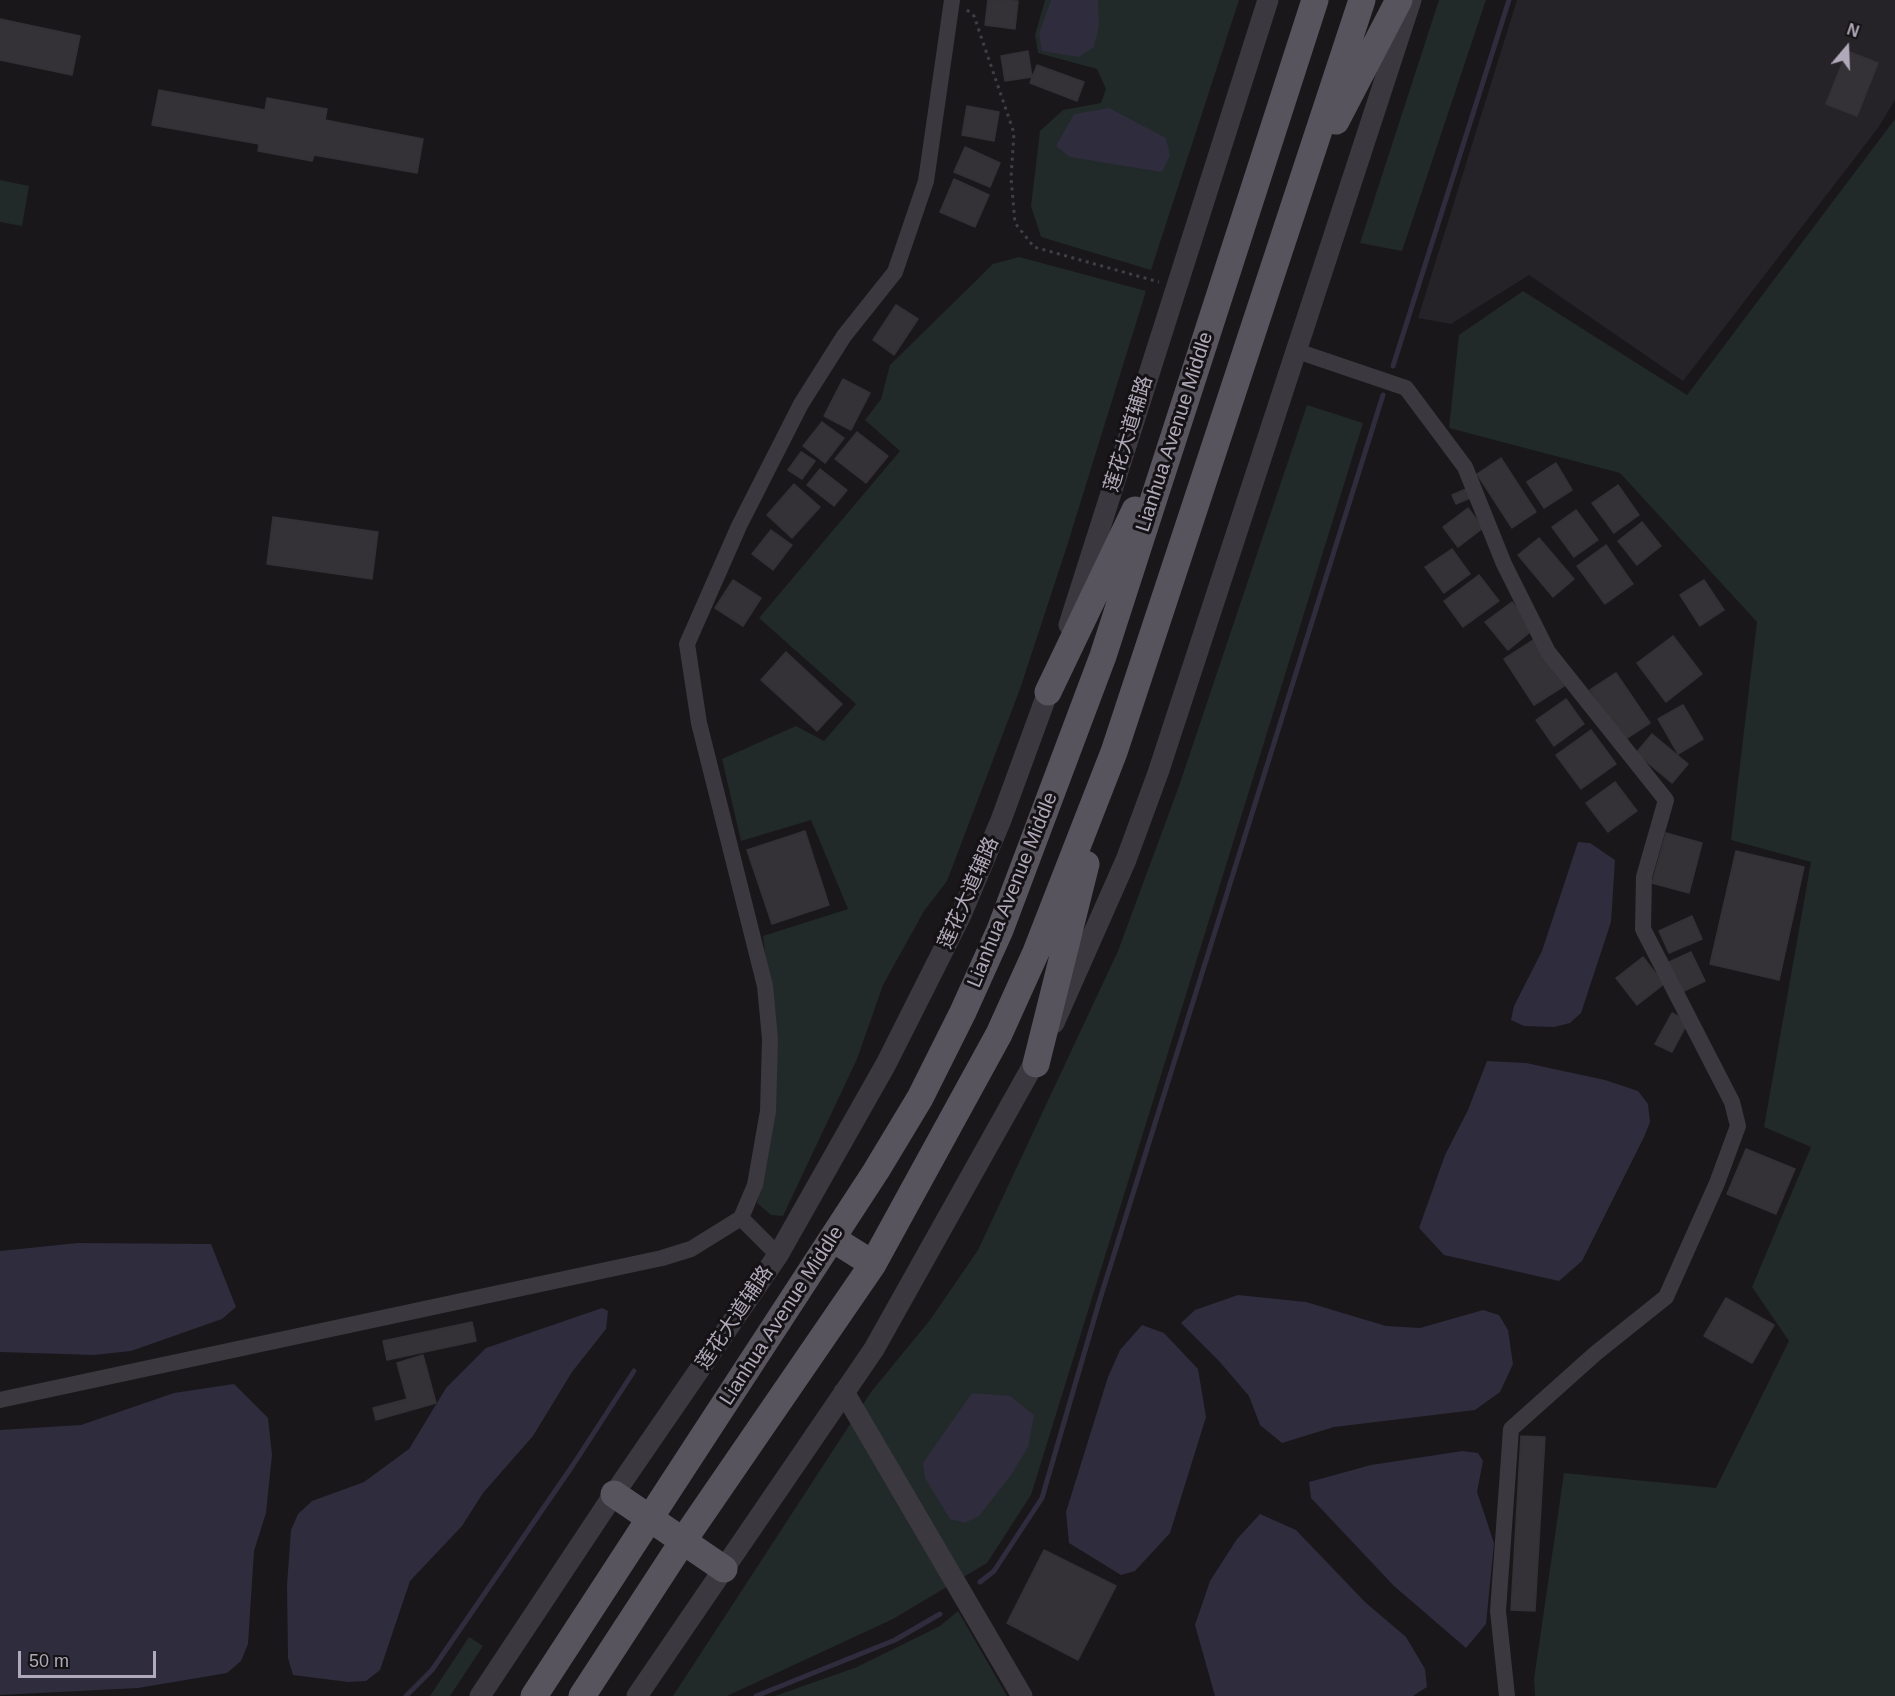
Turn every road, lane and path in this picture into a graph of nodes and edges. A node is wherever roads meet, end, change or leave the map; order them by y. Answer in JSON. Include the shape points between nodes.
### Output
{"nodes":[{"id":1,"x":1268,"y":0,"type":"edge"},
{"id":2,"x":1315,"y":0,"type":"edge"},
{"id":3,"x":1362,"y":0,"type":"edge"},
{"id":4,"x":1398,"y":0,"type":"edge"},
{"id":5,"x":1411,"y":0,"type":"edge"},
{"id":6,"x":956,"y":3,"type":"edge"},
{"id":7,"x":1298,"y":194,"type":"junction"},
{"id":8,"x":1175,"y":287,"type":"junction"},
{"id":9,"x":1297,"y":351,"type":"junction"},
{"id":10,"x":1180,"y":417,"type":"junction"},
{"id":11,"x":1048,"y":692,"type":"junction"},
{"id":12,"x":1114,"y":752,"type":"junction"},
{"id":13,"x":1036,"y":1064,"type":"junction"},
{"id":14,"x":741,"y":1218,"type":"junction"},
{"id":15,"x":833,"y":1239,"type":"junction"},
{"id":16,"x":778,"y":1255,"type":"junction"},
{"id":17,"x":873,"y":1264,"type":"junction"},
{"id":18,"x":844,"y":1392,"type":"junction"},
{"id":19,"x":0,"y":1400,"type":"edge"},
{"id":20,"x":614,"y":1494,"type":"junction"},
{"id":21,"x":649,"y":1518,"type":"junction"},
{"id":22,"x":683,"y":1541,"type":"junction"},
{"id":23,"x":724,"y":1569,"type":"junction"},
{"id":24,"x":480,"y":1696,"type":"edge"},
{"id":25,"x":534,"y":1696,"type":"edge"},
{"id":26,"x":582,"y":1696,"type":"edge"},
{"id":27,"x":638,"y":1696,"type":"edge"},
{"id":28,"x":1023,"y":1696,"type":"edge"},
{"id":29,"x":1507,"y":1696,"type":"edge"}],
"edges":[{"from":1,"to":8,"type":"street","name":"莲花大道辅路"},
{"from":2,"to":10,"type":"main road","name":"Lianhua Avenue Middle"},
{"from":3,"to":7,"type":"main road"},
{"from":4,"to":7,"type":"main road"},
{"from":5,"to":9,"type":"street"},
{"from":6,"to":8,"type":"path","via":[[974,16],[1014,133],[1011,178],[1015,223],[1034,247]]},
{"from":6,"to":14,"type":"street","via":[[926,181],[895,272],[844,336],[801,404],[739,526],[687,644],[699,723],[765,986],[770,1039],[768,1111],[755,1185]]},
{"from":7,"to":12,"type":"main road"},
{"from":8,"to":11,"type":"street","name":"莲花大道辅路"},
{"from":9,"to":13,"type":"street","via":[[1126,860]]},
{"from":9,"to":29,"type":"street","via":[[1406,388],[1465,467],[1504,564],[1548,652],[1666,800],[1644,877],[1643,929],[1732,1102],[1738,1126],[1666,1297],[1511,1429],[1498,1611]]},
{"from":10,"to":11,"type":"main road"},
{"from":10,"to":15,"type":"main road","name":"Lianhua Avenue Middle","via":[[1103,656],[1000,930],[920,1098]]},
{"from":11,"to":16,"type":"street","name":"莲花大道辅路","via":[[1001,820],[956,926],[886,1064]]},
{"from":12,"to":13,"type":"main road"},
{"from":12,"to":17,"type":"main road","via":[[1036,952],[999,1034]]},
{"from":13,"to":18,"type":"street","via":[[874,1348]]},
{"from":14,"to":16,"type":"street"},
{"from":14,"to":19,"type":"street","via":[[691,1249],[663,1258]]},
{"from":15,"to":17,"type":"main road"},
{"from":15,"to":21,"type":"main road","name":"Lianhua Avenue Middle"},
{"from":16,"to":20,"type":"street","name":"莲花大道辅路"},
{"from":17,"to":22,"type":"main road"},
{"from":18,"to":23,"type":"street"},
{"from":18,"to":28,"type":"street"},
{"from":20,"to":21,"type":"main road"},
{"from":20,"to":24,"type":"street","name":"莲花大道辅路"},
{"from":21,"to":22,"type":"main road"},
{"from":21,"to":25,"type":"main road","name":"Lianhua Avenue Middle"},
{"from":22,"to":23,"type":"main road"},
{"from":22,"to":26,"type":"main road"},
{"from":23,"to":27,"type":"street"}]}
